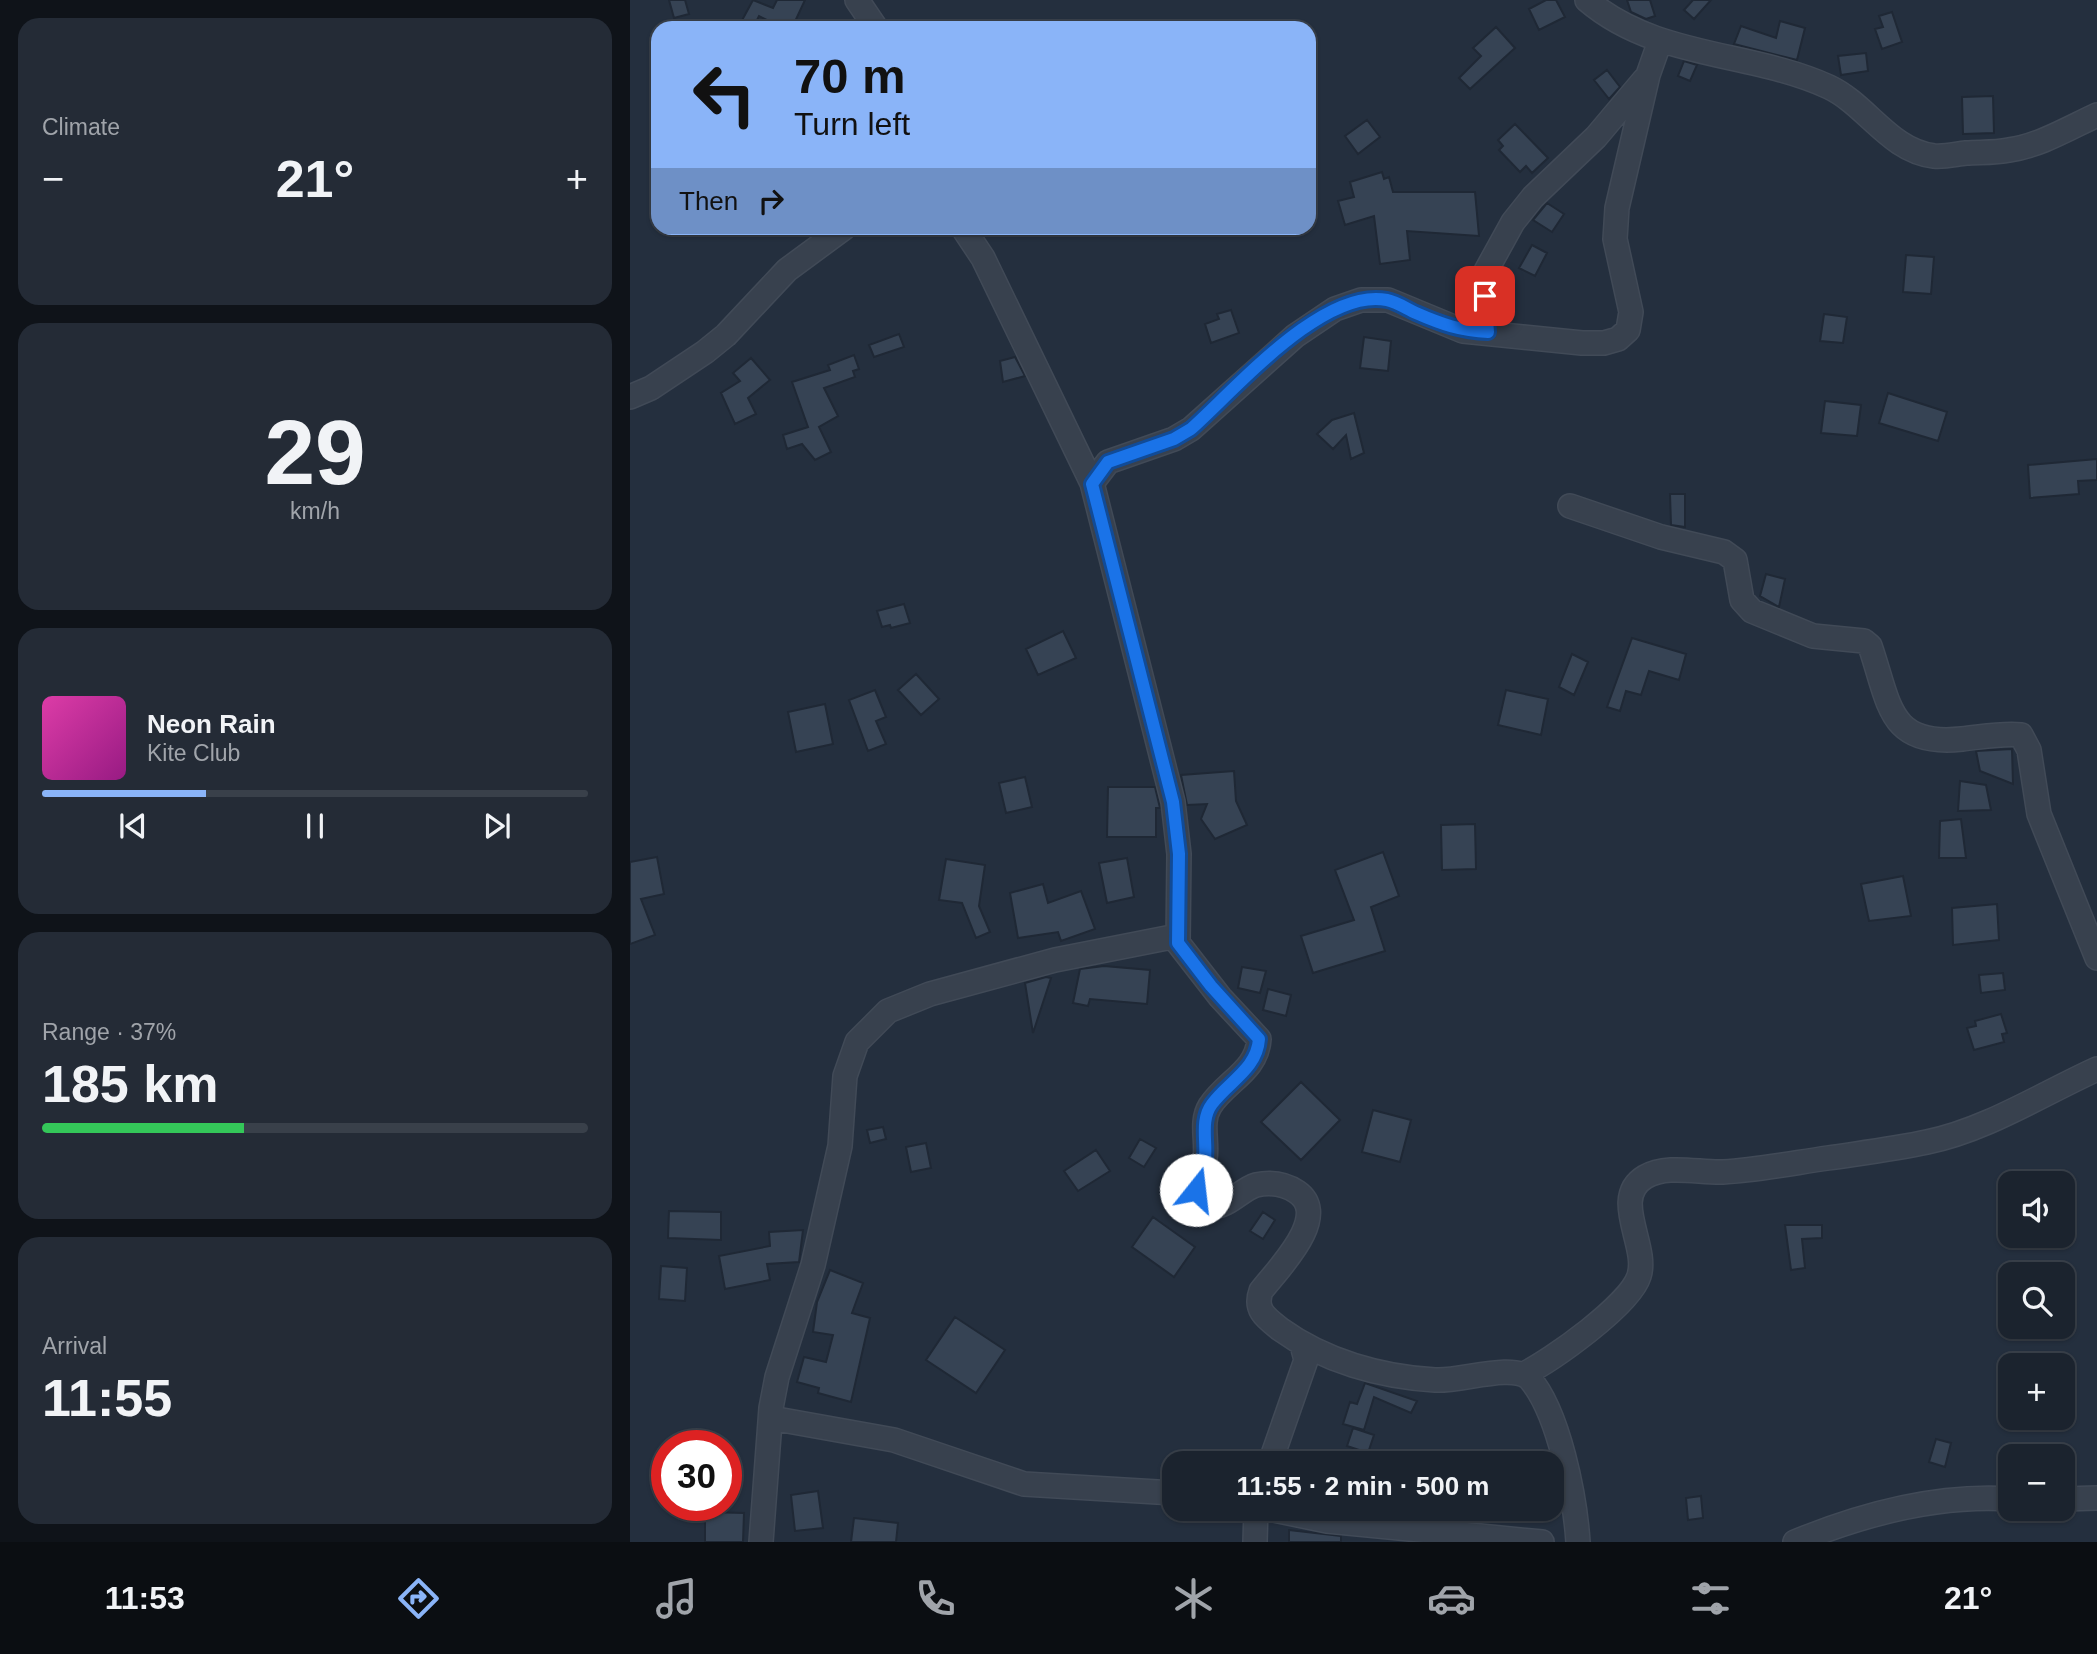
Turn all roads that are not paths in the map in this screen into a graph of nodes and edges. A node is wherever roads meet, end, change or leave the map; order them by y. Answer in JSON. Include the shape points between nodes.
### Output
{"nodes":[{"id":1,"x":857,"y":0,"type":"edge"},
{"id":2,"x":1587,"y":0,"type":"edge"},
{"id":3,"x":871,"y":21,"type":"edge"},
{"id":4,"x":1660,"y":41,"type":"junction"},
{"id":5,"x":1648,"y":75,"type":"junction"},
{"id":6,"x":2097,"y":115,"type":"edge"},
{"id":7,"x":834,"y":235,"type":"edge"},
{"id":8,"x":968,"y":235,"type":"edge"},
{"id":9,"x":1488,"y":332,"type":"junction"},
{"id":10,"x":630,"y":397,"type":"edge"},
{"id":11,"x":1092,"y":484,"type":"junction"},
{"id":12,"x":1570,"y":506,"type":"dead end"},
{"id":13,"x":1177,"y":936,"type":"junction"},
{"id":14,"x":2097,"y":958,"type":"edge"},
{"id":15,"x":2097,"y":1069,"type":"edge"},
{"id":16,"x":1302,"y":1345,"type":"junction"},
{"id":17,"x":1524,"y":1374,"type":"junction"},
{"id":18,"x":771,"y":1418,"type":"junction"},
{"id":19,"x":1274,"y":1451,"type":"edge"},
{"id":20,"x":1162,"y":1492,"type":"edge"},
{"id":21,"x":2097,"y":1497,"type":"edge"},
{"id":22,"x":1998,"y":1498,"type":"edge"},
{"id":23,"x":2075,"y":1498,"type":"edge"},
{"id":24,"x":1256,"y":1521,"type":"edge"},
{"id":25,"x":1327,"y":1521,"type":"edge"},
{"id":26,"x":761,"y":1542,"type":"edge"},
{"id":27,"x":1255,"y":1542,"type":"edge"},
{"id":28,"x":1542,"y":1542,"type":"edge"},
{"id":29,"x":1578,"y":1542,"type":"edge"},
{"id":30,"x":1795,"y":1542,"type":"edge"}],
"edges":[{"from":1,"to":3,"type":"street"},
{"from":2,"to":4,"type":"street","via":[[1605,16]]},
{"from":4,"to":5,"type":"street"},
{"from":4,"to":6,"type":"street","via":[[1832,89],[1856,104],[1899,144],[1935,156],[2010,150]]},
{"from":5,"to":9,"type":"street","via":[[1596,137],[1513,222],[1486,271]]},
{"from":5,"to":9,"type":"street","via":[[1616,226],[1630,312],[1628,330],[1605,343]]},
{"from":7,"to":10,"type":"street","via":[[786,270],[705,352]]},
{"from":8,"to":11,"type":"street"},
{"from":9,"to":11,"type":"street","via":[[1463,331],[1388,300],[1342,306],[1282,346],[1191,429],[1108,462]]},
{"from":11,"to":13,"type":"street","via":[[1173,802],[1179,854]]},
{"from":12,"to":14,"type":"street","via":[[1661,537],[1724,552],[1735,560],[1742,600],[1752,611],[1813,636],[1864,641],[1870,646],[1894,716],[1919,738],[1935,742],[2021,735],[2029,750],[2039,814]]},
{"from":13,"to":16,"type":"street","via":[[1202,976],[1259,1039],[1250,1065],[1210,1106],[1205,1160],[1196,1190],[1208,1206],[1217,1207],[1253,1186],[1268,1184],[1281,1185],[1303,1197],[1308,1209],[1305,1234],[1258,1299],[1264,1316]]},
{"from":13,"to":18,"type":"street","via":[[1055,960],[930,994],[888,1011],[866,1031],[857,1042],[845,1076],[840,1146],[808,1287],[777,1377]]},
{"from":15,"to":17,"type":"street","via":[[1994,1119],[1930,1142],[1781,1166],[1649,1174],[1639,1180],[1630,1198],[1641,1264],[1633,1289],[1563,1350]]},
{"from":16,"to":17,"type":"street","via":[[1335,1360],[1436,1381]]},
{"from":16,"to":19,"type":"street","via":[[1306,1360]]},
{"from":17,"to":29,"type":"street","via":[[1535,1385],[1556,1431]]},
{"from":18,"to":20,"type":"street","via":[[894,1440],[1024,1484]]},
{"from":18,"to":26,"type":"street"},
{"from":21,"to":23,"type":"street"},
{"from":22,"to":30,"type":"street","via":[[1910,1505]]},
{"from":24,"to":27,"type":"street"},
{"from":25,"to":28,"type":"street"}]}
